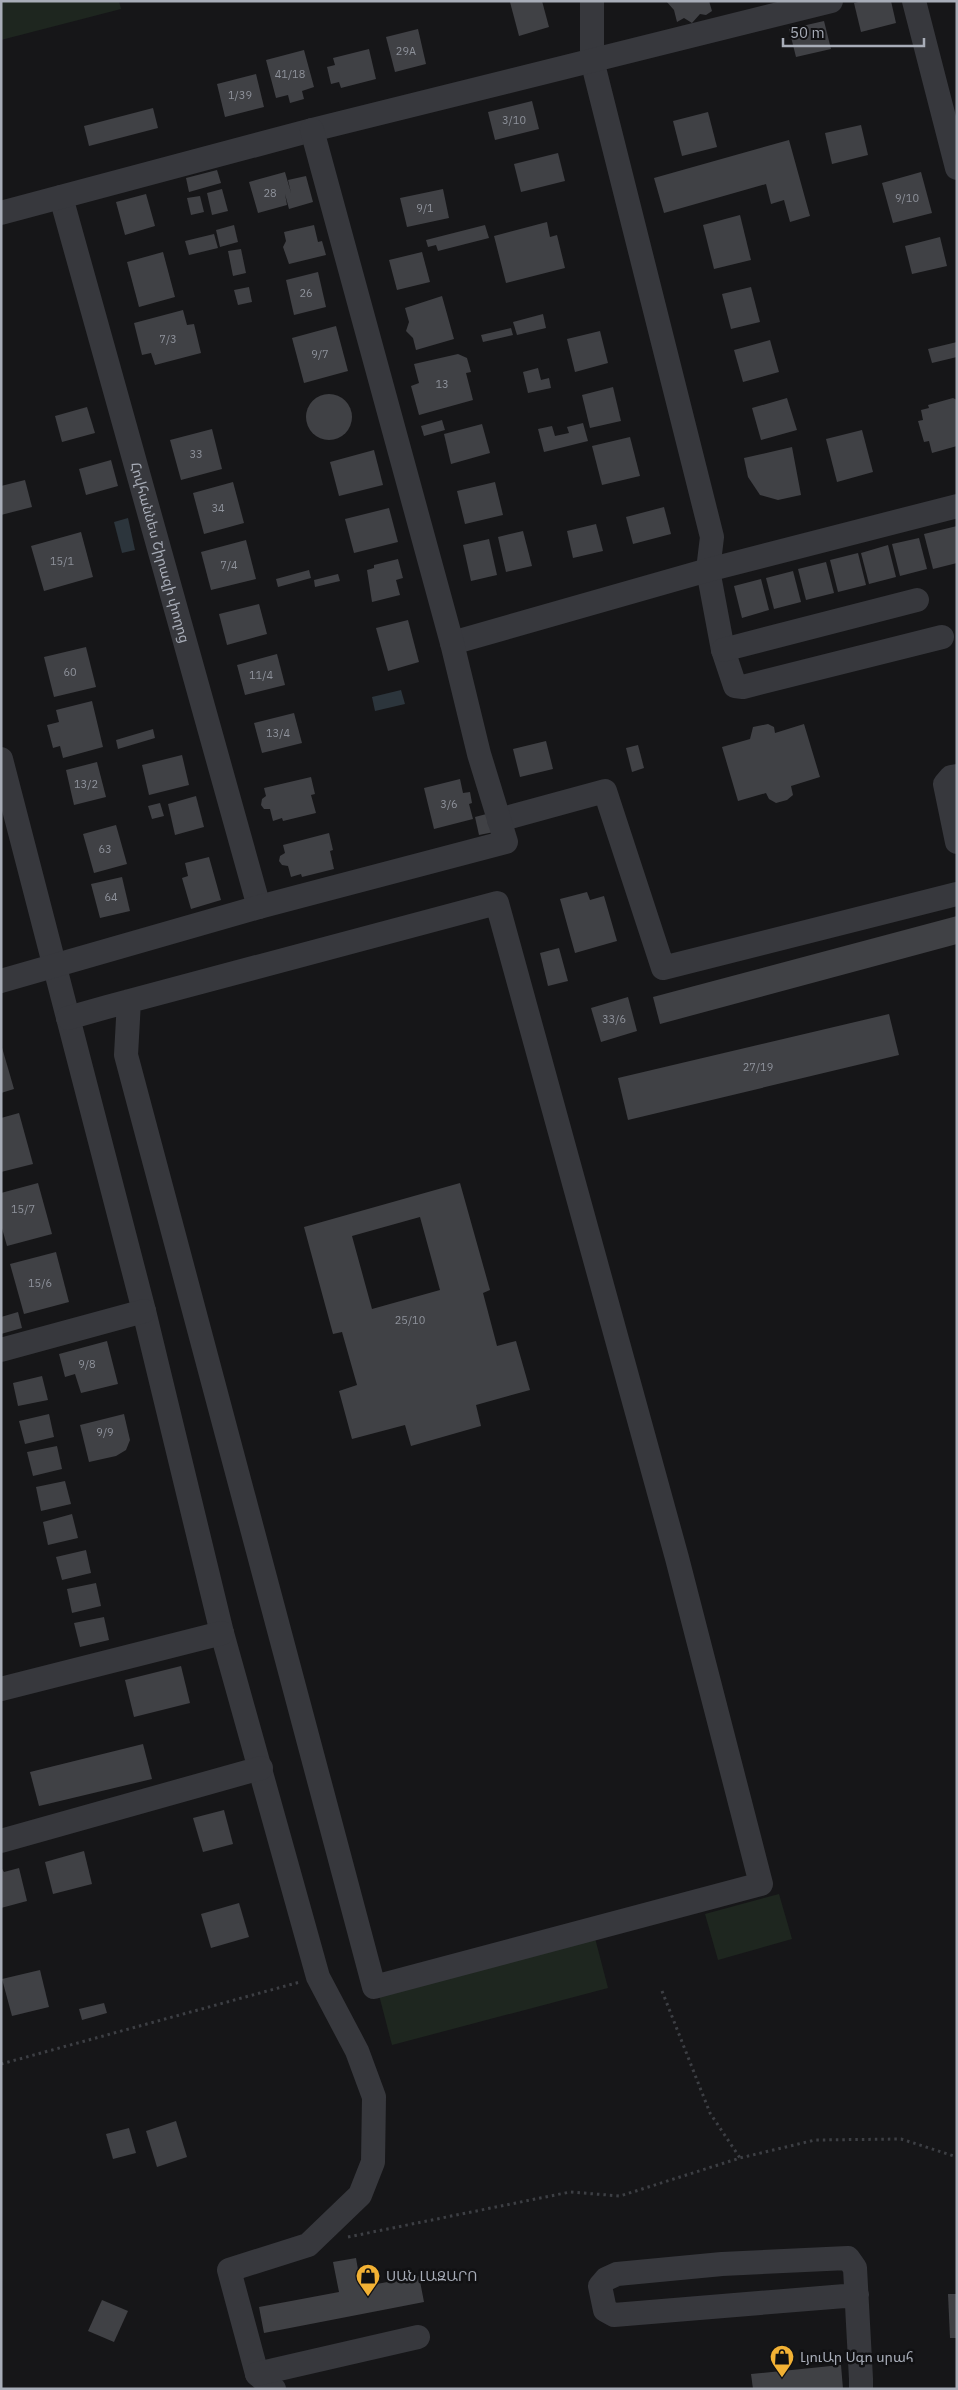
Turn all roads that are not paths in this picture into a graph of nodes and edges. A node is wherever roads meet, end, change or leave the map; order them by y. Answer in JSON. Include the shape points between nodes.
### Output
{"nodes":[{"id":1,"x":592,"y":1,"type":"edge"},
{"id":2,"x":831,"y":1,"type":"edge"},
{"id":3,"x":914,"y":1,"type":"edge"},
{"id":4,"x":592,"y":60,"type":"junction"},
{"id":5,"x":312,"y":130,"type":"junction"},
{"id":6,"x":957,"y":168,"type":"edge"},
{"id":7,"x":62,"y":197,"type":"junction"},
{"id":8,"x":1,"y":213,"type":"edge"},
{"id":9,"x":957,"y":506,"type":"edge"},
{"id":10,"x":708,"y":570,"type":"junction"},
{"id":11,"x":916,"y":600,"type":"dead end"},
{"id":12,"x":942,"y":637,"type":"dead end"},
{"id":13,"x":452,"y":643,"type":"junction"},
{"id":14,"x":723,"y":650,"type":"junction"},
{"id":15,"x":3,"y":771,"type":"edge"},
{"id":16,"x":957,"y":776,"type":"edge"},
{"id":17,"x":499,"y":820,"type":"junction"},
{"id":18,"x":957,"y":842,"type":"edge"},
{"id":19,"x":957,"y":894,"type":"edge"},
{"id":20,"x":259,"y":908,"type":"junction"},
{"id":21,"x":54,"y":965,"type":"junction"},
{"id":22,"x":1,"y":981,"type":"edge"},
{"id":23,"x":128,"y":1001,"type":"junction"},
{"id":24,"x":68,"y":1018,"type":"junction"},
{"id":25,"x":144,"y":1311,"type":"junction"},
{"id":26,"x":1,"y":1350,"type":"edge"},
{"id":27,"x":222,"y":1633,"type":"junction"},
{"id":28,"x":1,"y":1689,"type":"edge"},
{"id":29,"x":261,"y":1768,"type":"junction"},
{"id":30,"x":1,"y":1841,"type":"edge"},
{"id":31,"x":857,"y":2295,"type":"junction"},
{"id":32,"x":418,"y":2337,"type":"dead end"},
{"id":33,"x":266,"y":2381,"type":"edge"},
{"id":34,"x":861,"y":2389,"type":"edge"}],
"edges":[{"from":1,"to":4,"type":"street"},
{"from":2,"to":4,"type":"street"},
{"from":3,"to":6,"type":"street"},
{"from":4,"to":5,"type":"street"},
{"from":4,"to":10,"type":"street","via":[[712,537]]},
{"from":5,"to":7,"type":"street"},
{"from":5,"to":13,"type":"street"},
{"from":7,"to":8,"type":"street"},
{"from":7,"to":20,"type":"street","name":"Հովհաննես Շիրազի փողոց"},
{"from":9,"to":10,"type":"street"},
{"from":10,"to":13,"type":"street"},
{"from":10,"to":14,"type":"street"},
{"from":11,"to":14,"type":"street"},
{"from":12,"to":14,"type":"street","via":[[743,687],[735,686]]},
{"from":13,"to":17,"type":"street"},
{"from":15,"to":21,"type":"street"},
{"from":16,"to":18,"type":"street","via":[[944,784]]},
{"from":17,"to":19,"type":"street","via":[[606,791],[662,968]]},
{"from":17,"to":20,"type":"street","via":[[506,842]]},
{"from":20,"to":21,"type":"street"},
{"from":21,"to":22,"type":"street"},
{"from":21,"to":24,"type":"street"},
{"from":23,"to":23,"type":"street","via":[[497,903],[675,1548],[761,1884],[374,1988],[126,1055]]},
{"from":23,"to":24,"type":"street"},
{"from":24,"to":25,"type":"street"},
{"from":25,"to":26,"type":"street"},
{"from":25,"to":27,"type":"street"},
{"from":27,"to":28,"type":"street"},
{"from":27,"to":29,"type":"street"},
{"from":29,"to":30,"type":"street"},
{"from":29,"to":33,"type":"street","via":[[318,1977],[357,2051],[374,2097],[373,2162],[360,2195],[308,2245],[229,2270]]},
{"from":31,"to":31,"type":"street","via":[[855,2268],[844,2256],[617,2274],[600,2286],[605,2310],[614,2315]]},
{"from":31,"to":34,"type":"street"},
{"from":32,"to":33,"type":"street"}]}
